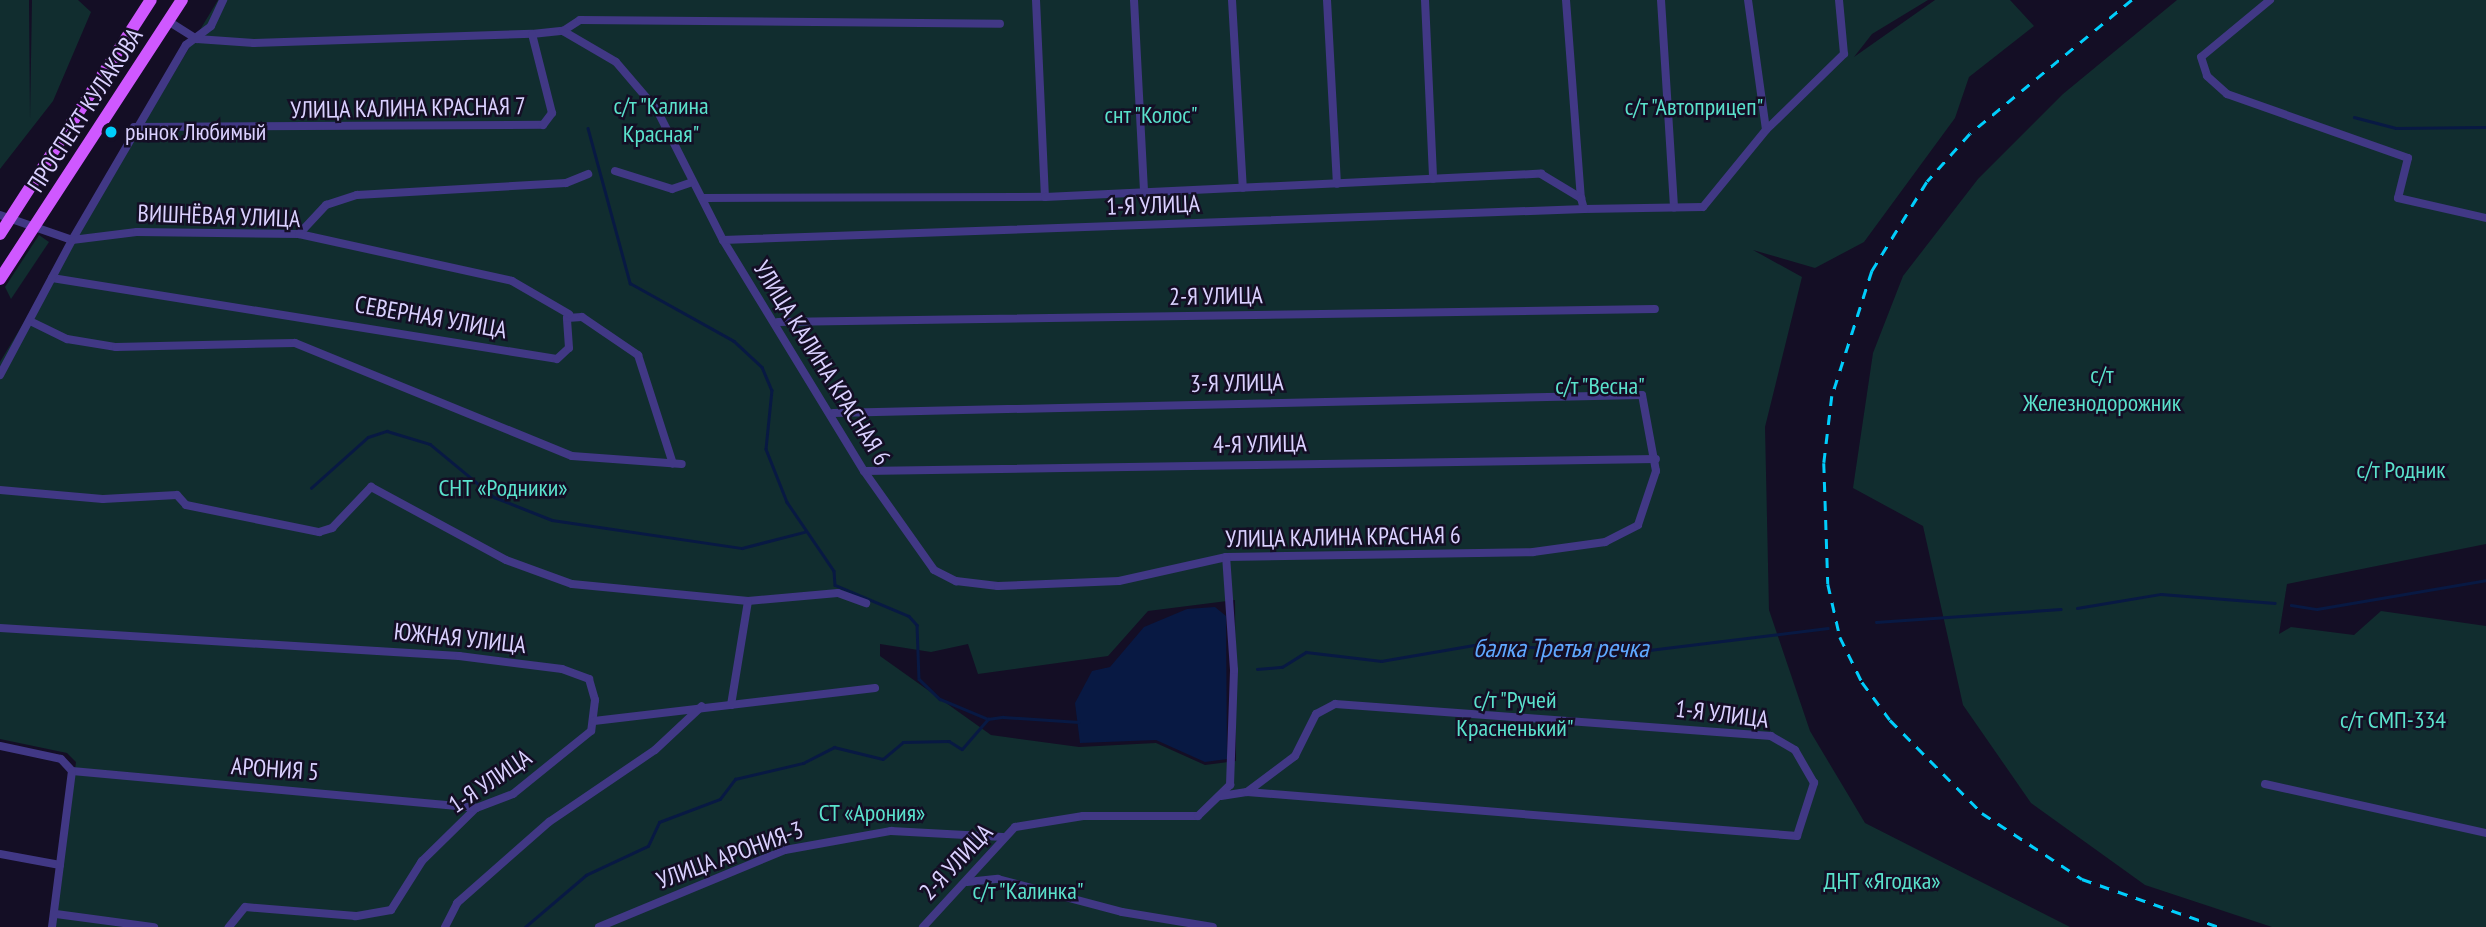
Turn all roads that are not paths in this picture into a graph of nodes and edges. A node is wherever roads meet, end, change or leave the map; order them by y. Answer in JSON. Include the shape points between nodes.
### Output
{"nodes":[{"id":1,"x":151,"y":0,"type":"edge"},
{"id":2,"x":182,"y":0,"type":"edge"},
{"id":3,"x":223,"y":0,"type":"edge"},
{"id":4,"x":1036,"y":0,"type":"edge"},
{"id":5,"x":1134,"y":0,"type":"edge"},
{"id":6,"x":1232,"y":0,"type":"edge"},
{"id":7,"x":1327,"y":0,"type":"edge"},
{"id":8,"x":1425,"y":0,"type":"edge"},
{"id":9,"x":1566,"y":0,"type":"edge"},
{"id":10,"x":1661,"y":0,"type":"edge"},
{"id":11,"x":1748,"y":0,"type":"edge"},
{"id":12,"x":1839,"y":0,"type":"edge"},
{"id":13,"x":2270,"y":0,"type":"edge"},
{"id":14,"x":168,"y":21,"type":"junction"},
{"id":15,"x":1000,"y":24,"type":"dead end"},
{"id":16,"x":563,"y":32,"type":"junction"},
{"id":17,"x":531,"y":34,"type":"junction"},
{"id":18,"x":197,"y":39,"type":"junction"},
{"id":19,"x":134,"y":127,"type":"junction"},
{"id":20,"x":1766,"y":130,"type":"junction"},
{"id":21,"x":615,"y":171,"type":"dead end"},
{"id":22,"x":588,"y":174,"type":"dead end"},
{"id":23,"x":1433,"y":179,"type":"junction"},
{"id":24,"x":692,"y":182,"type":"junction"},
{"id":25,"x":1337,"y":184,"type":"junction"},
{"id":26,"x":1242,"y":188,"type":"junction"},
{"id":27,"x":1144,"y":192,"type":"junction"},
{"id":28,"x":1045,"y":197,"type":"junction"},
{"id":29,"x":703,"y":198,"type":"junction"},
{"id":30,"x":1581,"y":198,"type":"junction"},
{"id":31,"x":1674,"y":208,"type":"junction"},
{"id":32,"x":1584,"y":209,"type":"junction"},
{"id":33,"x":6,"y":216,"type":"edge"},
{"id":34,"x":2486,"y":218,"type":"edge"},
{"id":35,"x":35,"y":225,"type":"junction"},
{"id":36,"x":0,"y":234,"type":"edge"},
{"id":37,"x":299,"y":234,"type":"junction"},
{"id":38,"x":72,"y":240,"type":"junction"},
{"id":39,"x":723,"y":240,"type":"junction"},
{"id":40,"x":52,"y":278,"type":"junction"},
{"id":41,"x":0,"y":279,"type":"edge"},
{"id":42,"x":1655,"y":309,"type":"dead end"},
{"id":43,"x":569,"y":314,"type":"junction"},
{"id":44,"x":32,"y":322,"type":"junction"},
{"id":45,"x":778,"y":322,"type":"junction"},
{"id":46,"x":0,"y":375,"type":"edge"},
{"id":47,"x":833,"y":413,"type":"junction"},
{"id":48,"x":1656,"y":459,"type":"junction"},
{"id":49,"x":864,"y":471,"type":"junction"},
{"id":50,"x":0,"y":490,"type":"edge"},
{"id":51,"x":1226,"y":558,"type":"junction"},
{"id":52,"x":748,"y":601,"type":"junction"},
{"id":53,"x":866,"y":603,"type":"dead end"},
{"id":54,"x":0,"y":628,"type":"edge"},
{"id":55,"x":874,"y":688,"type":"dead end"},
{"id":56,"x":731,"y":705,"type":"junction"},
{"id":57,"x":702,"y":706,"type":"junction"},
{"id":58,"x":599,"y":721,"type":"junction"},
{"id":59,"x":0,"y":747,"type":"edge"},
{"id":60,"x":72,"y":771,"type":"junction"},
{"id":61,"x":2265,"y":784,"type":"dead end"},
{"id":62,"x":1247,"y":792,"type":"junction"},
{"id":63,"x":1220,"y":796,"type":"junction"},
{"id":64,"x":476,"y":808,"type":"junction"},
{"id":65,"x":2486,"y":833,"type":"edge"},
{"id":66,"x":1003,"y":837,"type":"junction"},
{"id":67,"x":0,"y":854,"type":"edge"},
{"id":68,"x":60,"y":865,"type":"junction"},
{"id":69,"x":964,"y":883,"type":"junction"},
{"id":70,"x":56,"y":914,"type":"junction"},
{"id":71,"x":52,"y":927,"type":"edge"},
{"id":72,"x":154,"y":927,"type":"edge"},
{"id":73,"x":229,"y":927,"type":"edge"},
{"id":74,"x":445,"y":927,"type":"edge"},
{"id":75,"x":598,"y":927,"type":"edge"},
{"id":76,"x":923,"y":927,"type":"edge"},
{"id":77,"x":1213,"y":927,"type":"edge"}],
"edges":[{"from":1,"to":33,"type":"main road","name":"ПРОСПЕКТ КУЛАКОВА"},
{"from":2,"to":14,"type":"main road","name":"ПРОСПЕКТ КУЛАКОВА"},
{"from":3,"to":18,"type":"street"},
{"from":4,"to":28,"type":"street"},
{"from":5,"to":27,"type":"street"},
{"from":6,"to":26,"type":"street"},
{"from":7,"to":25,"type":"street"},
{"from":8,"to":23,"type":"street"},
{"from":9,"to":30,"type":"street"},
{"from":10,"to":31,"type":"street"},
{"from":11,"to":20,"type":"street"},
{"from":12,"to":20,"type":"street","name":"1-Я УЛИЦА","via":[[1844,54]]},
{"from":13,"to":34,"type":"street","via":[[2201,57],[2207,76],[2227,94],[2408,158],[2398,198]]},
{"from":14,"to":18,"type":"street"},
{"from":14,"to":35,"type":"main road","name":"ПРОСПЕКТ КУЛАКОВА"},
{"from":15,"to":16,"type":"street","via":[[580,20]]},
{"from":16,"to":17,"type":"street"},
{"from":16,"to":24,"type":"street","name":"УЛИЦА КАЛИНА КРАСНАЯ 6","via":[[616,62],[637,83]]},
{"from":17,"to":18,"type":"street"},
{"from":17,"to":19,"type":"street","name":"УЛИЦА КАЛИНА КРАСНАЯ 7","via":[[552,113],[543,125]]},
{"from":18,"to":19,"type":"street","via":[[186,46]]},
{"from":19,"to":38,"type":"street"},
{"from":20,"to":31,"type":"street","name":"1-Я УЛИЦА","via":[[1712,202]]},
{"from":21,"to":24,"type":"street","via":[[672,189]]},
{"from":22,"to":37,"type":"street","via":[[566,183],[405,188],[348,197],[326,205]]},
{"from":23,"to":25,"type":"street","name":"1-Я УЛИЦА"},
{"from":23,"to":30,"type":"street","name":"1-Я УЛИЦА","via":[[1541,174]]},
{"from":24,"to":29,"type":"street","name":"УЛИЦА КАЛИНА КРАСНАЯ 6"},
{"from":25,"to":26,"type":"street","name":"1-Я УЛИЦА"},
{"from":26,"to":27,"type":"street","name":"1-Я УЛИЦА"},
{"from":27,"to":28,"type":"street","name":"1-Я УЛИЦА"},
{"from":28,"to":29,"type":"street","name":"1-Я УЛИЦА"},
{"from":29,"to":39,"type":"street","name":"УЛИЦА КАЛИНА КРАСНАЯ 6"},
{"from":30,"to":32,"type":"street"},
{"from":31,"to":32,"type":"street","name":"1-Я УЛИЦА"},
{"from":32,"to":39,"type":"street","name":"1-Я УЛИЦА"},
{"from":33,"to":35,"type":"street"},
{"from":33,"to":36,"type":"main road","name":"ПРОСПЕКТ КУЛАКОВА"},
{"from":35,"to":38,"type":"street"},
{"from":35,"to":41,"type":"main road","name":"ПРОСПЕКТ КУЛАКОВА"},
{"from":37,"to":38,"type":"street","name":"ВИШНЁВАЯ УЛИЦА","via":[[137,232]]},
{"from":37,"to":43,"type":"street","name":"ВИШНЁВАЯ УЛИЦА","via":[[512,281]]},
{"from":38,"to":40,"type":"street"},
{"from":39,"to":45,"type":"street","name":"УЛИЦА КАЛИНА КРАСНАЯ 6"},
{"from":40,"to":43,"type":"street","name":"СЕВЕРНАЯ УЛИЦА","via":[[557,359],[568,354]]},
{"from":40,"to":44,"type":"street"},
{"from":42,"to":45,"type":"street","name":"2-Я УЛИЦА"},
{"from":43,"to":44,"type":"street","via":[[622,340],[638,355],[677,464],[572,456],[295,343],[116,347],[67,339]]},
{"from":44,"to":46,"type":"street"},
{"from":45,"to":47,"type":"street","name":"УЛИЦА КАЛИНА КРАСНАЯ 6"},
{"from":47,"to":48,"type":"street","name":"3-Я УЛИЦА","via":[[1642,395]]},
{"from":47,"to":49,"type":"street","name":"УЛИЦА КАЛИНА КРАСНАЯ 6"},
{"from":48,"to":49,"type":"street","name":"4-Я УЛИЦА"},
{"from":48,"to":51,"type":"street","name":"УЛИЦА КАЛИНА КРАСНАЯ 6","via":[[1637,525],[1605,542],[1534,552]]},
{"from":49,"to":51,"type":"street","name":"УЛИЦА КАЛИНА КРАСНАЯ 6","via":[[934,570],[956,581],[998,586],[1119,581]]},
{"from":50,"to":52,"type":"street","via":[[103,499],[177,495],[186,505],[319,532],[332,528],[372,487],[506,560],[572,584]]},
{"from":51,"to":63,"type":"street","via":[[1234,670],[1230,785]]},
{"from":52,"to":53,"type":"street","via":[[838,593]]},
{"from":52,"to":56,"type":"street"},
{"from":54,"to":58,"type":"street","name":"ЮЖНАЯ УЛИЦА","via":[[353,647],[562,669],[589,679]]},
{"from":55,"to":56,"type":"street"},
{"from":56,"to":57,"type":"street"},
{"from":57,"to":58,"type":"street"},
{"from":57,"to":74,"type":"street","via":[[655,750],[549,822],[457,903]]},
{"from":58,"to":64,"type":"street","name":"1-Я УЛИЦА","via":[[513,794]]},
{"from":59,"to":60,"type":"street","via":[[61,759]]},
{"from":60,"to":64,"type":"street","name":"АРОНИЯ 5"},
{"from":60,"to":68,"type":"street"},
{"from":61,"to":65,"type":"street"},
{"from":62,"to":62,"type":"street","name":"1-Я УЛИЦА","via":[[1797,836],[1814,783],[1795,750],[1771,736],[1335,704],[1316,714],[1295,756]]},
{"from":62,"to":63,"type":"street","name":"1-Я УЛИЦА"},
{"from":63,"to":66,"type":"street","name":"2-Я УЛИЦА","via":[[1198,816],[1029,821]]},
{"from":64,"to":73,"type":"street","name":"1-Я УЛИЦА","via":[[422,861],[384,914],[245,907]]},
{"from":66,"to":69,"type":"street","name":"2-Я УЛИЦА"},
{"from":66,"to":75,"type":"street","name":"УЛИЦА АРОНИЯ-3","via":[[891,831],[785,850]]},
{"from":67,"to":68,"type":"street"},
{"from":68,"to":70,"type":"street"},
{"from":69,"to":76,"type":"street","name":"2-Я УЛИЦА"},
{"from":69,"to":77,"type":"street","via":[[998,879],[1122,912]]},
{"from":70,"to":71,"type":"street"},
{"from":70,"to":72,"type":"street"}]}
